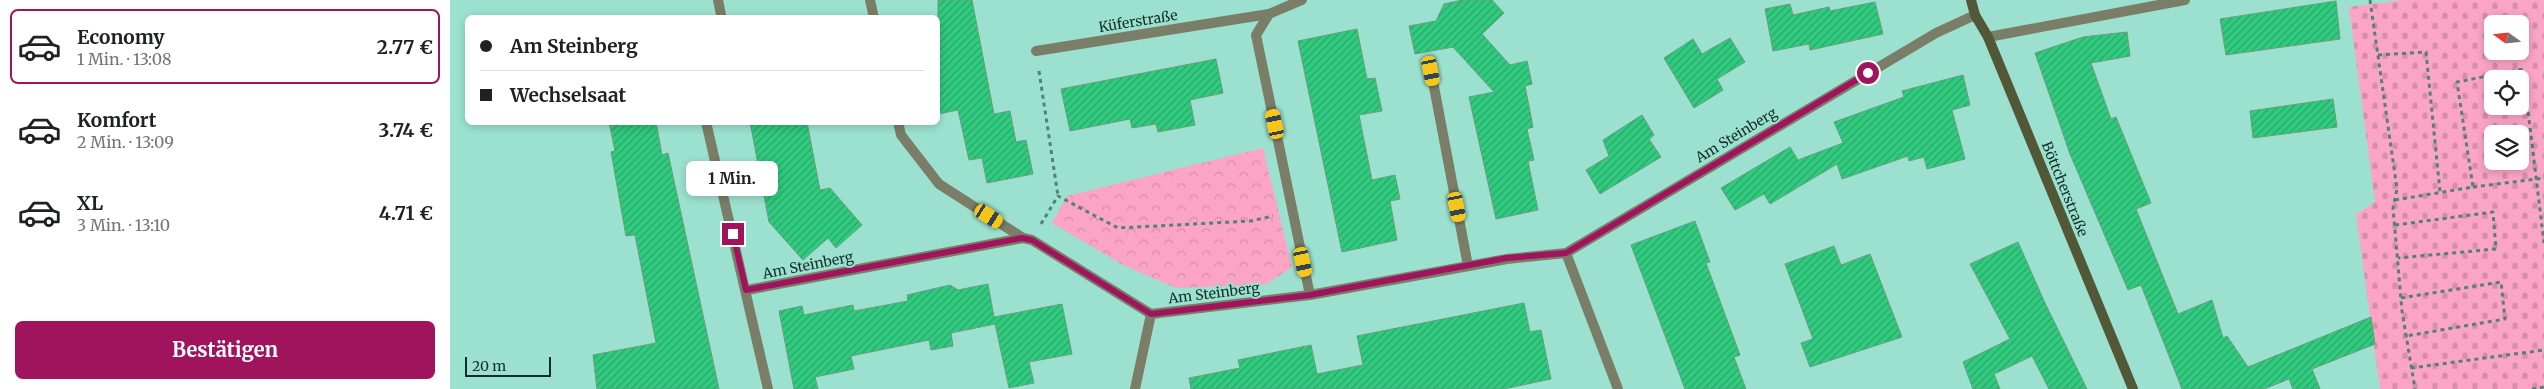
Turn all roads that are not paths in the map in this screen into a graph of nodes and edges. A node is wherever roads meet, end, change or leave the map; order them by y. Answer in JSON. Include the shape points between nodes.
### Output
{"nodes":[{"id":1,"x":718,"y":0,"type":"edge"},
{"id":2,"x":870,"y":0,"type":"edge"},
{"id":3,"x":1302,"y":0,"type":"edge"},
{"id":4,"x":1971,"y":0,"type":"edge"},
{"id":5,"x":2185,"y":0,"type":"edge"},
{"id":6,"x":1269,"y":14,"type":"junction"},
{"id":7,"x":720,"y":15,"type":"dead end"},
{"id":8,"x":873,"y":15,"type":"edge"},
{"id":9,"x":1974,"y":15,"type":"junction"},
{"id":10,"x":1988,"y":37,"type":"junction"},
{"id":11,"x":1036,"y":51,"type":"road end"},
{"id":12,"x":1431,"y":71,"type":"dead end"},
{"id":13,"x":707,"y":125,"type":"edge"},
{"id":14,"x":899,"y":125,"type":"edge"},
{"id":15,"x":1027,"y":239,"type":"junction"},
{"id":16,"x":1566,"y":253,"type":"junction"},
{"id":17,"x":1468,"y":266,"type":"junction"},
{"id":18,"x":746,"y":290,"type":"junction"},
{"id":19,"x":1310,"y":295,"type":"junction"},
{"id":20,"x":1151,"y":314,"type":"junction"},
{"id":21,"x":768,"y":389,"type":"edge"},
{"id":22,"x":1135,"y":389,"type":"edge"},
{"id":23,"x":1618,"y":389,"type":"edge"},
{"id":24,"x":2133,"y":389,"type":"edge"}],
"edges":[{"from":1,"to":7,"type":"street"},
{"from":2,"to":8,"type":"street"},
{"from":3,"to":6,"type":"street","name":"Küferstraße"},
{"from":4,"to":9,"type":"main road","name":"Böttcherstraße"},
{"from":5,"to":10,"type":"street"},
{"from":6,"to":11,"type":"street","name":"Küferstraße"},
{"from":6,"to":19,"type":"street","via":[[1256,35]]},
{"from":9,"to":10,"type":"main road","name":"Böttcherstraße"},
{"from":9,"to":16,"type":"street","name":"Am Steinberg","via":[[1936,33]]},
{"from":10,"to":24,"type":"main road","name":"Böttcherstraße"},
{"from":12,"to":17,"type":"street"},
{"from":13,"to":18,"type":"street"},
{"from":14,"to":15,"type":"street","name":"Am Steinberg","via":[[901,135],[939,184]]},
{"from":15,"to":18,"type":"street","name":"Am Steinberg"},
{"from":15,"to":20,"type":"street","name":"Am Steinberg"},
{"from":16,"to":17,"type":"street","name":"Am Steinberg","via":[[1507,258]]},
{"from":16,"to":23,"type":"street"},
{"from":17,"to":19,"type":"street","name":"Am Steinberg"},
{"from":18,"to":21,"type":"street"},
{"from":19,"to":20,"type":"street","name":"Am Steinberg"},
{"from":20,"to":22,"type":"street"}]}
